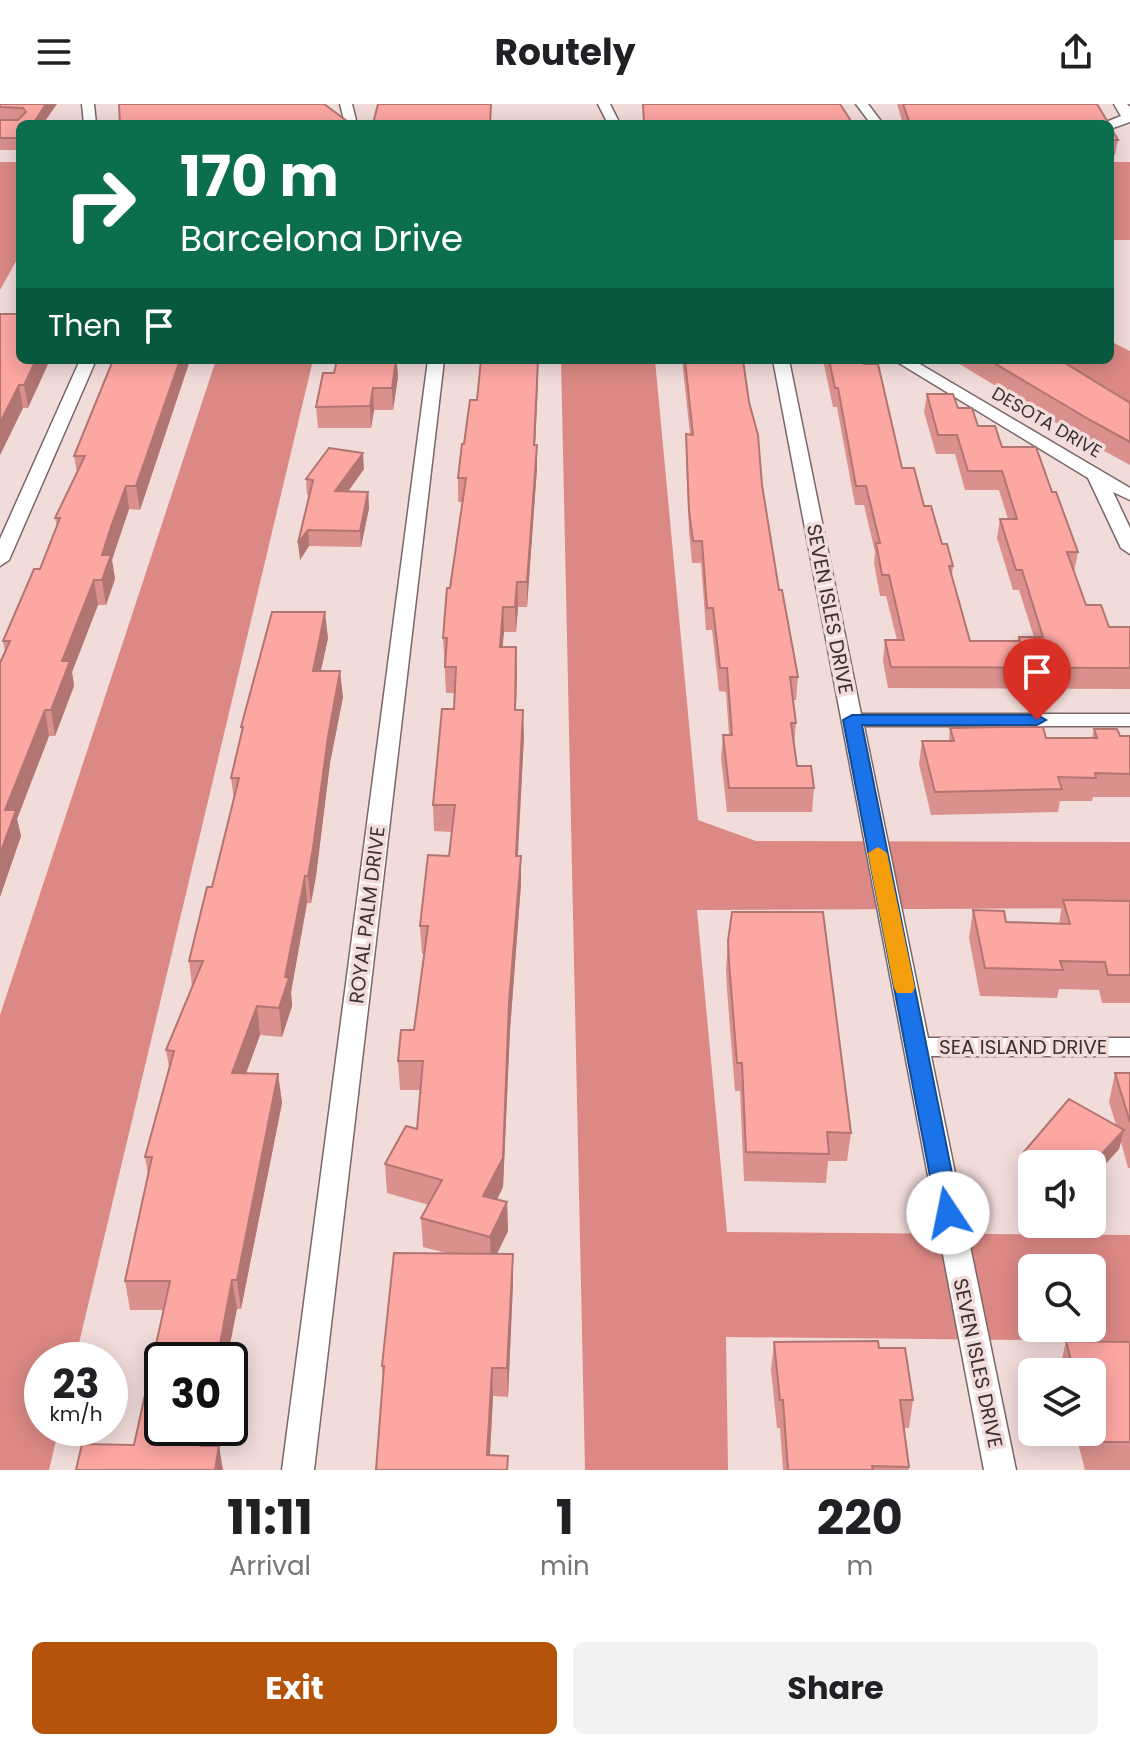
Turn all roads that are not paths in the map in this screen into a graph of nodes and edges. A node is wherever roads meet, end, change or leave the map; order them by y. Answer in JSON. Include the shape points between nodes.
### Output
{"nodes":[{"id":1,"x":1120,"y":104,"type":"edge"},
{"id":2,"x":1114,"y":123,"type":"edge"},
{"id":3,"x":86,"y":364,"type":"edge"},
{"id":4,"x":436,"y":364,"type":"edge"},
{"id":5,"x":782,"y":364,"type":"edge"},
{"id":6,"x":909,"y":364,"type":"edge"},
{"id":7,"x":1095,"y":473,"type":"junction"},
{"id":8,"x":1130,"y":495,"type":"edge"},
{"id":9,"x":1130,"y":548,"type":"edge"},
{"id":10,"x":0,"y":560,"type":"edge"},
{"id":11,"x":852,"y":720,"type":"junction"},
{"id":12,"x":1130,"y":720,"type":"edge"},
{"id":13,"x":916,"y":1047,"type":"junction"},
{"id":14,"x":1130,"y":1047,"type":"edge"},
{"id":15,"x":298,"y":1470,"type":"edge"},
{"id":16,"x":1000,"y":1470,"type":"edge"}],
"edges":[{"from":1,"to":2,"type":"street","via":[[1128,118]]},
{"from":3,"to":10,"type":"street"},
{"from":4,"to":15,"type":"street","name":"ROYAL PALM DRIVE"},
{"from":5,"to":11,"type":"street","name":"SEVEN ISLES DRIVE"},
{"from":6,"to":7,"type":"street","name":"DESOTA DRIVE"},
{"from":7,"to":8,"type":"street","name":"DESOTA DRIVE"},
{"from":7,"to":9,"type":"street"},
{"from":11,"to":12,"type":"street"},
{"from":11,"to":13,"type":"street","name":"SEVEN ISLES DRIVE"},
{"from":13,"to":14,"type":"street","name":"SEA ISLAND DRIVE"},
{"from":13,"to":16,"type":"street","name":"SEVEN ISLES DRIVE"}]}
